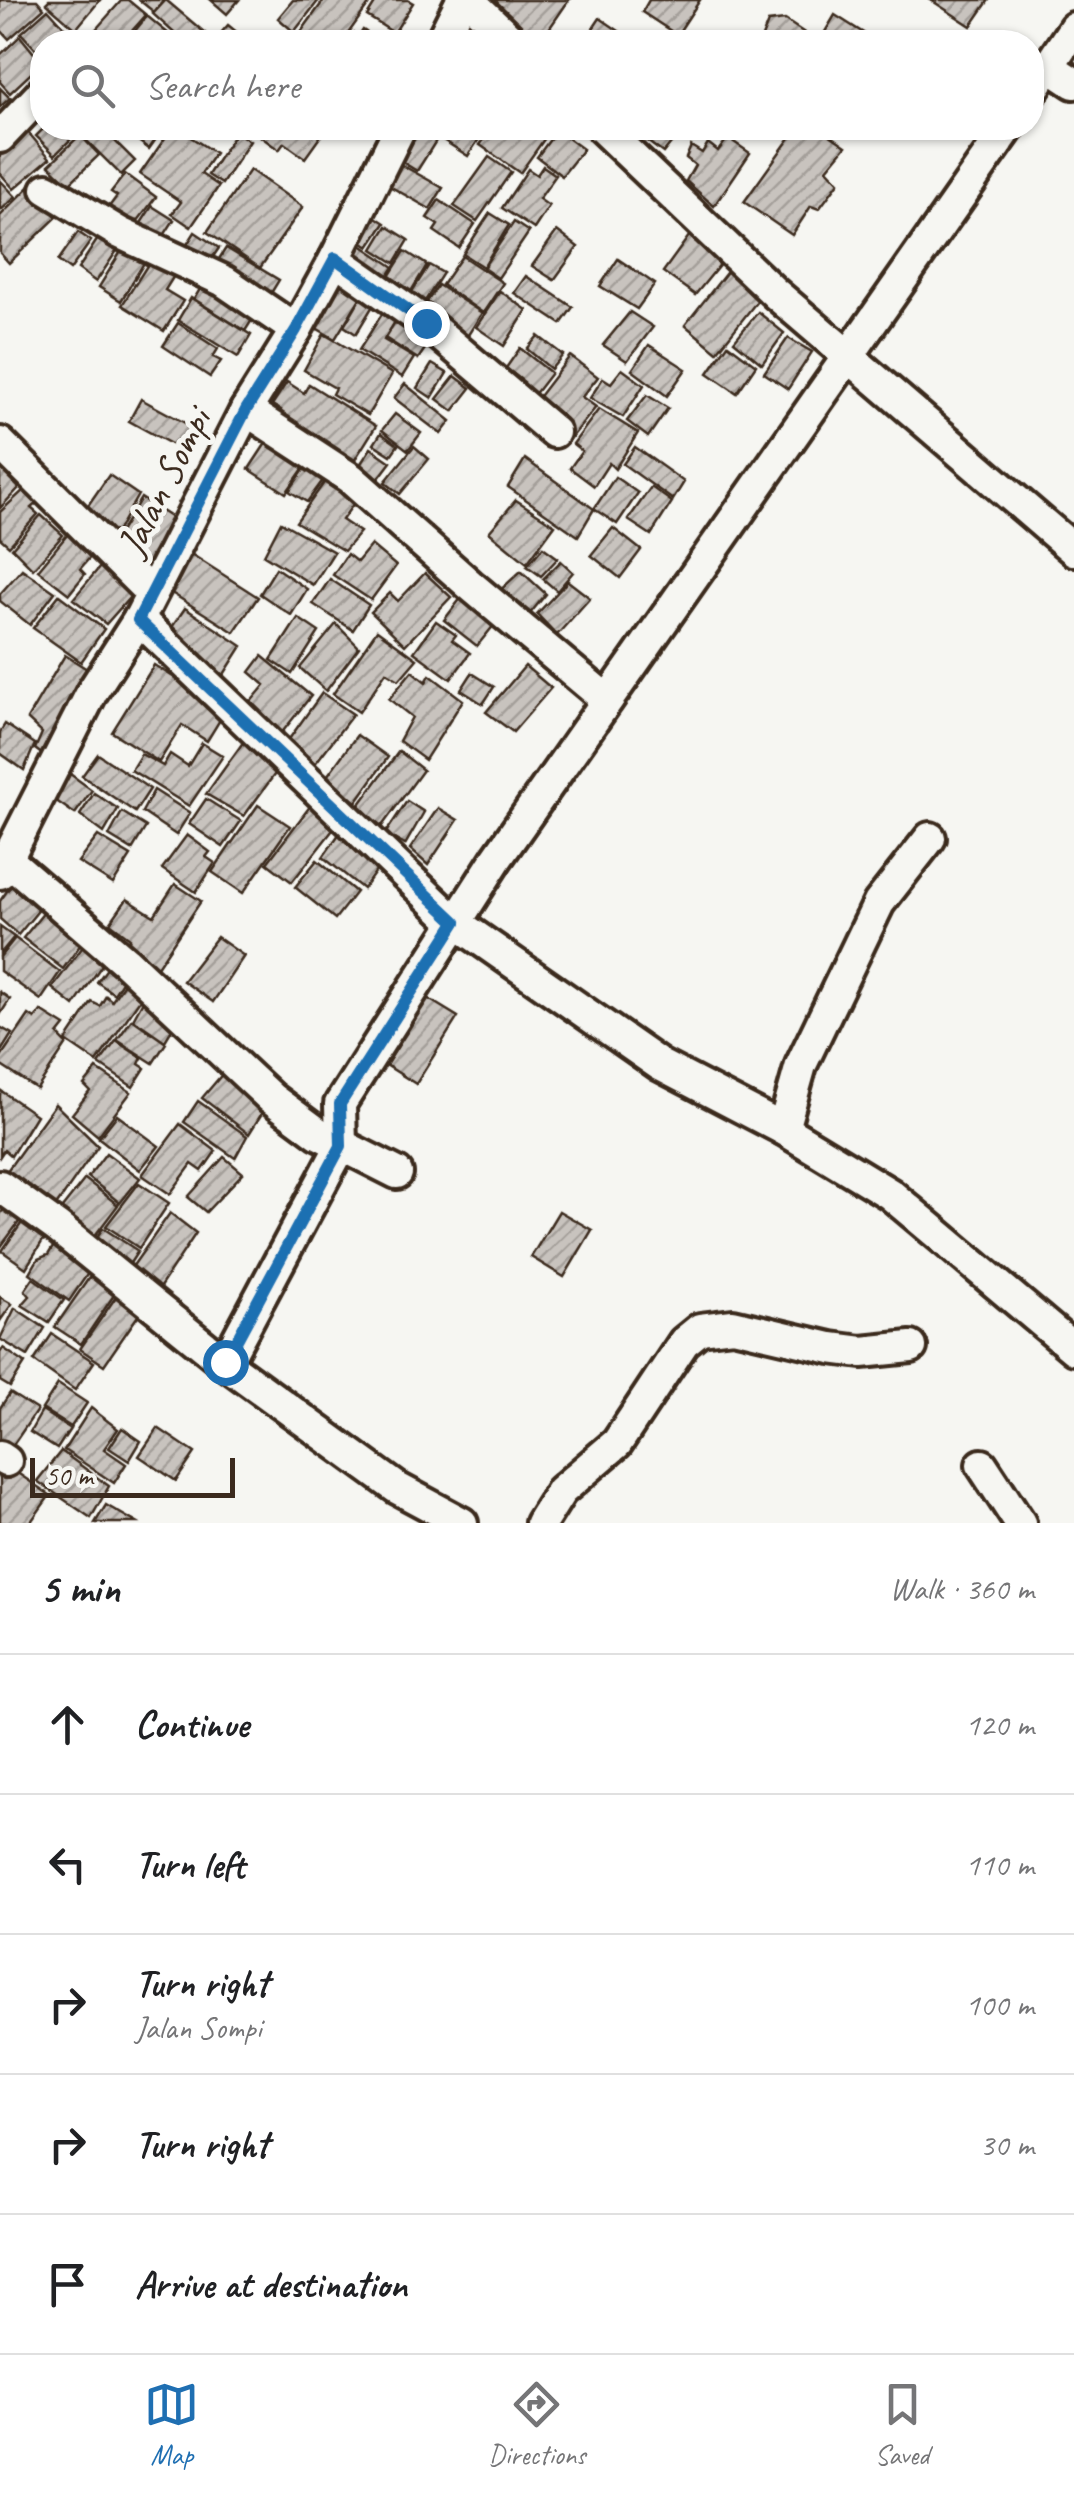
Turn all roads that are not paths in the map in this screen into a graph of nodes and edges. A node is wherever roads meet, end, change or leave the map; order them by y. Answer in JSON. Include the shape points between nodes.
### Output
{"nodes":[{"id":1,"x":466,"y":0,"type":"edge"},
{"id":2,"x":1074,"y":28,"type":"edge"},
{"id":3,"x":449,"y":30,"type":"edge"},
{"id":4,"x":500,"y":30,"type":"edge"},
{"id":5,"x":1044,"y":73,"type":"edge"},
{"id":6,"x":1044,"y":79,"type":"edge"},
{"id":7,"x":1074,"y":83,"type":"edge"},
{"id":8,"x":30,"y":106,"type":"edge"},
{"id":9,"x":0,"y":136,"type":"edge"},
{"id":10,"x":394,"y":140,"type":"edge"},
{"id":11,"x":615,"y":140,"type":"edge"},
{"id":12,"x":1000,"y":140,"type":"edge"},
{"id":13,"x":47,"y":189,"type":"dead end"},
{"id":14,"x":335,"y":258,"type":"junction"},
{"id":15,"x":296,"y":330,"type":"junction"},
{"id":16,"x":847,"y":356,"type":"junction"},
{"id":17,"x":246,"y":410,"type":"junction"},
{"id":18,"x":554,"y":432,"type":"dead end"},
{"id":19,"x":0,"y":443,"type":"edge"},
{"id":20,"x":1066,"y":533,"type":"edge"},
{"id":21,"x":145,"y":606,"type":"junction"},
{"id":22,"x":607,"y":700,"type":"junction"},
{"id":23,"x":930,"y":838,"type":"dead end"},
{"id":24,"x":4,"y":867,"type":"edge"},
{"id":25,"x":456,"y":922,"type":"junction"},
{"id":26,"x":783,"y":1129,"type":"junction"},
{"id":27,"x":341,"y":1146,"type":"junction"},
{"id":28,"x":397,"y":1173,"type":"dead end"},
{"id":29,"x":0,"y":1186,"type":"edge"},
{"id":30,"x":911,"y":1347,"type":"dead end"},
{"id":31,"x":1074,"y":1348,"type":"edge"},
{"id":32,"x":225,"y":1362,"type":"junction"},
{"id":33,"x":982,"y":1465,"type":"dead end"},
{"id":34,"x":462,"y":1523,"type":"edge"},
{"id":35,"x":541,"y":1523,"type":"edge"},
{"id":36,"x":1020,"y":1523,"type":"edge"}],
"edges":[{"from":1,"to":3,"type":"street"},
{"from":1,"to":4,"type":"street"},
{"from":2,"to":5,"type":"street"},
{"from":6,"to":7,"type":"street"},
{"from":8,"to":9,"type":"street"},
{"from":10,"to":14,"type":"street","name":"Jalan Sompi"},
{"from":11,"to":16,"type":"street"},
{"from":12,"to":16,"type":"street"},
{"from":13,"to":15,"type":"street","via":[[120,233],[224,281]]},
{"from":14,"to":15,"type":"street","name":"Jalan Sompi"},
{"from":14,"to":18,"type":"street","via":[[426,323]]},
{"from":15,"to":17,"type":"street","name":"Jalan Sompi"},
{"from":16,"to":20,"type":"street"},
{"from":16,"to":22,"type":"street"},
{"from":17,"to":21,"type":"street","name":"Jalan Sompi"},
{"from":17,"to":22,"type":"street","via":[[350,478]]},
{"from":19,"to":21,"type":"street"},
{"from":21,"to":24,"type":"street","name":"Jalan Sompi","via":[[92,692]]},
{"from":21,"to":25,"type":"street"},
{"from":22,"to":25,"type":"street"},
{"from":23,"to":26,"type":"street","via":[[879,903],[801,1065]]},
{"from":24,"to":27,"type":"street","via":[[124,961],[233,1066]]},
{"from":25,"to":26,"type":"street","via":[[660,1065]]},
{"from":25,"to":27,"type":"street","via":[[340,1104]]},
{"from":26,"to":31,"type":"street","via":[[890,1194]]},
{"from":27,"to":28,"type":"street"},
{"from":27,"to":32,"type":"street"},
{"from":29,"to":32,"type":"street"},
{"from":30,"to":35,"type":"street","via":[[862,1352],[733,1325],[700,1329],[684,1342],[618,1443],[561,1490]]},
{"from":32,"to":34,"type":"street","via":[[397,1488]]},
{"from":33,"to":36,"type":"street"}]}
